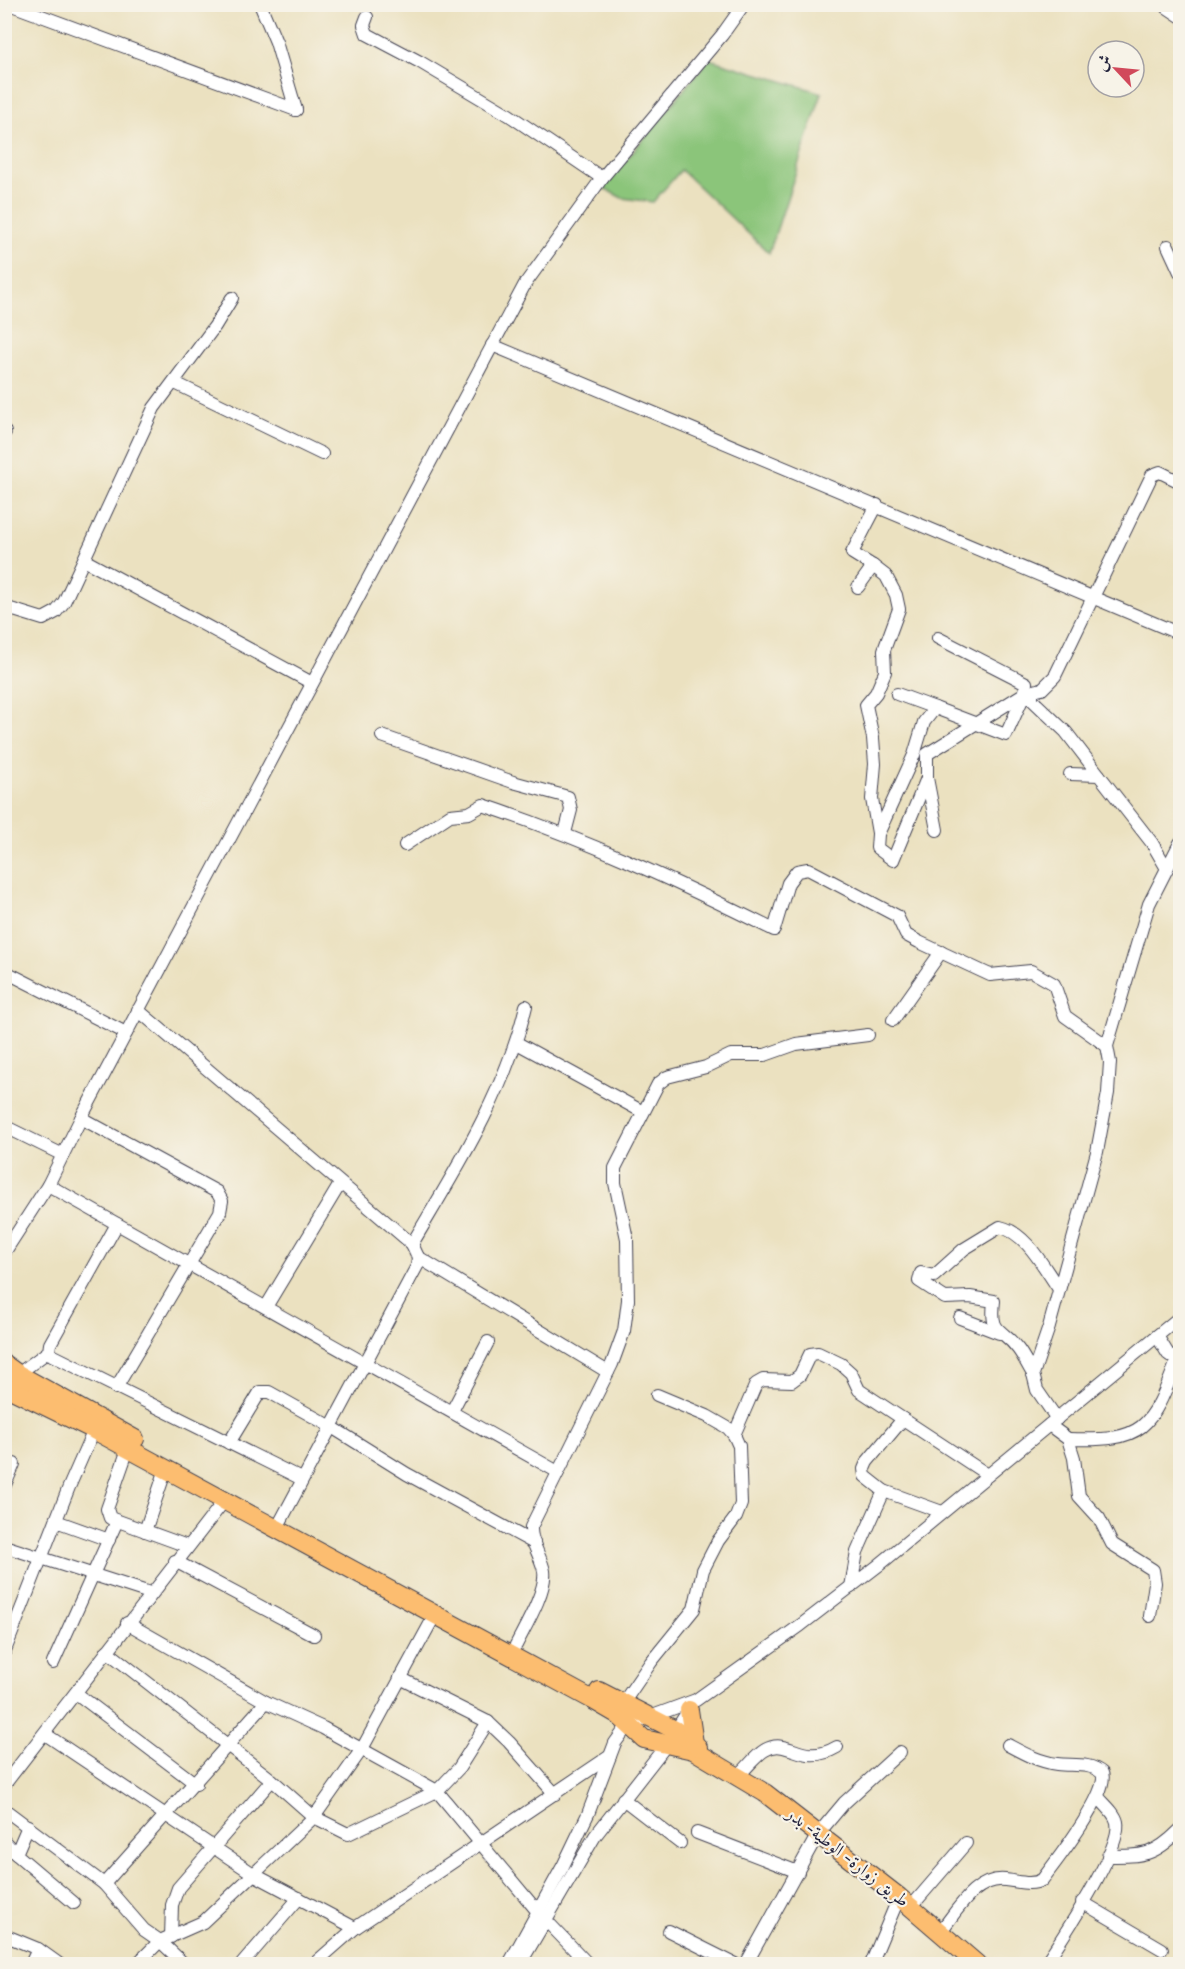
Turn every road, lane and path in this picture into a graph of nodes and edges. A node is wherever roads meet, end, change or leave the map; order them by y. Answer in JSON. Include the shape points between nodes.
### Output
{"nodes":[{"id":1,"x":9,"y":4,"type":"edge"},
{"id":2,"x":260,"y":4,"type":"edge"},
{"id":3,"x":744,"y":4,"type":"edge"},
{"id":4,"x":1162,"y":4,"type":"edge"},
{"id":5,"x":1180,"y":16,"type":"edge"},
{"id":6,"x":367,"y":17,"type":"dead end"},
{"id":7,"x":602,"y":178,"type":"junction"},
{"id":8,"x":1168,"y":246,"type":"dead end"},
{"id":9,"x":1180,"y":272,"type":"edge"},
{"id":10,"x":232,"y":298,"type":"dead end"},
{"id":11,"x":492,"y":345,"type":"junction"},
{"id":12,"x":175,"y":383,"type":"junction"},
{"id":13,"x":322,"y":454,"type":"dead end"},
{"id":14,"x":1180,"y":482,"type":"edge"},
{"id":15,"x":877,"y":505,"type":"junction"},
{"id":16,"x":84,"y":560,"type":"junction"},
{"id":17,"x":873,"y":566,"type":"junction"},
{"id":18,"x":858,"y":587,"type":"dead end"},
{"id":19,"x":1093,"y":599,"type":"junction"},
{"id":20,"x":4,"y":607,"type":"edge"},
{"id":21,"x":1180,"y":634,"type":"edge"},
{"id":22,"x":938,"y":638,"type":"dead end"},
{"id":23,"x":312,"y":683,"type":"junction"},
{"id":24,"x":1025,"y":693,"type":"junction"},
{"id":25,"x":897,"y":694,"type":"dead end"},
{"id":26,"x":935,"y":708,"type":"junction"},
{"id":27,"x":972,"y":724,"type":"junction"},
{"id":28,"x":382,"y":736,"type":"dead end"},
{"id":29,"x":1070,"y":774,"type":"dead end"},
{"id":30,"x":1099,"y":775,"type":"junction"},
{"id":31,"x":927,"y":777,"type":"junction"},
{"id":32,"x":937,"y":830,"type":"dead end"},
{"id":33,"x":565,"y":833,"type":"junction"},
{"id":34,"x":878,"y":834,"type":"junction"},
{"id":35,"x":1180,"y":843,"type":"edge"},
{"id":36,"x":405,"y":845,"type":"dead end"},
{"id":37,"x":1166,"y":867,"type":"junction"},
{"id":38,"x":941,"y":952,"type":"junction"},
{"id":39,"x":5,"y":974,"type":"edge"},
{"id":40,"x":526,"y":1006,"type":"dead end"},
{"id":41,"x":138,"y":1010,"type":"junction"},
{"id":42,"x":893,"y":1020,"type":"dead end"},
{"id":43,"x":126,"y":1033,"type":"junction"},
{"id":44,"x":868,"y":1035,"type":"dead end"},
{"id":45,"x":517,"y":1043,"type":"junction"},
{"id":46,"x":1107,"y":1046,"type":"junction"},
{"id":47,"x":643,"y":1112,"type":"junction"},
{"id":48,"x":81,"y":1118,"type":"junction"},
{"id":49,"x":4,"y":1126,"type":"edge"},
{"id":50,"x":63,"y":1155,"type":"junction"},
{"id":51,"x":340,"y":1184,"type":"junction"},
{"id":52,"x":48,"y":1185,"type":"junction"},
{"id":53,"x":117,"y":1224,"type":"junction"},
{"id":54,"x":412,"y":1244,"type":"junction"},
{"id":55,"x":4,"y":1253,"type":"edge"},
{"id":56,"x":418,"y":1257,"type":"junction"},
{"id":57,"x":189,"y":1264,"type":"junction"},
{"id":58,"x":1059,"y":1289,"type":"junction"},
{"id":59,"x":266,"y":1307,"type":"junction"},
{"id":60,"x":1180,"y":1317,"type":"edge"},
{"id":61,"x":960,"y":1318,"type":"dead end"},
{"id":62,"x":999,"y":1333,"type":"junction"},
{"id":63,"x":1157,"y":1336,"type":"junction"},
{"id":64,"x":488,"y":1342,"type":"dead end"},
{"id":65,"x":49,"y":1351,"type":"junction"},
{"id":66,"x":365,"y":1362,"type":"junction"},
{"id":67,"x":1179,"y":1362,"type":"edge"},
{"id":68,"x":608,"y":1372,"type":"junction"},
{"id":69,"x":1033,"y":1374,"type":"junction"},
{"id":70,"x":9,"y":1375,"type":"edge"},
{"id":71,"x":116,"y":1388,"type":"junction"},
{"id":72,"x":657,"y":1395,"type":"dead end"},
{"id":73,"x":452,"y":1411,"type":"junction"},
{"id":74,"x":903,"y":1419,"type":"junction"},
{"id":75,"x":1053,"y":1422,"type":"junction"},
{"id":76,"x":330,"y":1426,"type":"junction"},
{"id":77,"x":94,"y":1430,"type":"junction"},
{"id":78,"x":734,"y":1435,"type":"junction"},
{"id":79,"x":1068,"y":1439,"type":"junction"},
{"id":80,"x":229,"y":1443,"type":"junction"},
{"id":81,"x":128,"y":1449,"type":"junction"},
{"id":82,"x":14,"y":1464,"type":"dead end"},
{"id":83,"x":166,"y":1469,"type":"junction"},
{"id":84,"x":558,"y":1472,"type":"junction"},
{"id":85,"x":988,"y":1476,"type":"junction"},
{"id":86,"x":302,"y":1479,"type":"junction"},
{"id":87,"x":4,"y":1486,"type":"edge"},
{"id":88,"x":884,"y":1491,"type":"junction"},
{"id":89,"x":224,"y":1501,"type":"junction"},
{"id":90,"x":942,"y":1512,"type":"junction"},
{"id":91,"x":56,"y":1521,"type":"junction"},
{"id":92,"x":117,"y":1521,"type":"junction"},
{"id":93,"x":279,"y":1523,"type":"junction"},
{"id":94,"x":145,"y":1531,"type":"junction"},
{"id":95,"x":109,"y":1540,"type":"junction"},
{"id":96,"x":534,"y":1543,"type":"junction"},
{"id":97,"x":4,"y":1546,"type":"edge"},
{"id":98,"x":187,"y":1546,"type":"junction"},
{"id":99,"x":42,"y":1559,"type":"junction"},
{"id":100,"x":175,"y":1561,"type":"junction"},
{"id":101,"x":94,"y":1575,"type":"junction"},
{"id":102,"x":851,"y":1587,"type":"junction"},
{"id":103,"x":150,"y":1593,"type":"junction"},
{"id":104,"x":436,"y":1613,"type":"junction"},
{"id":105,"x":1150,"y":1616,"type":"dead end"},
{"id":106,"x":127,"y":1623,"type":"junction"},
{"id":107,"x":314,"y":1635,"type":"dead end"},
{"id":108,"x":516,"y":1645,"type":"junction"},
{"id":109,"x":107,"y":1651,"type":"junction"},
{"id":110,"x":4,"y":1653,"type":"edge"},
{"id":111,"x":53,"y":1663,"type":"dead end"},
{"id":112,"x":400,"y":1678,"type":"junction"},
{"id":113,"x":76,"y":1693,"type":"junction"},
{"id":114,"x":266,"y":1702,"type":"junction"},
{"id":115,"x":623,"y":1703,"type":"junction"},
{"id":116,"x":693,"y":1705,"type":"junction"},
{"id":117,"x":650,"y":1717,"type":"junction"},
{"id":118,"x":488,"y":1722,"type":"junction"},
{"id":119,"x":628,"y":1725,"type":"junction"},
{"id":120,"x":45,"y":1734,"type":"junction"},
{"id":121,"x":671,"y":1737,"type":"junction"},
{"id":122,"x":694,"y":1743,"type":"junction"},
{"id":123,"x":1008,"y":1745,"type":"dead end"},
{"id":124,"x":229,"y":1746,"type":"junction"},
{"id":125,"x":837,"y":1747,"type":"dead end"},
{"id":126,"x":362,"y":1749,"type":"junction"},
{"id":127,"x":900,"y":1752,"type":"dead end"},
{"id":128,"x":610,"y":1756,"type":"junction"},
{"id":129,"x":712,"y":1760,"type":"junction"},
{"id":130,"x":738,"y":1776,"type":"junction"},
{"id":131,"x":272,"y":1780,"type":"junction"},
{"id":132,"x":196,"y":1784,"type":"junction"},
{"id":133,"x":4,"y":1785,"type":"edge"},
{"id":134,"x":437,"y":1791,"type":"junction"},
{"id":135,"x":555,"y":1794,"type":"junction"},
{"id":136,"x":1098,"y":1797,"type":"junction"},
{"id":137,"x":623,"y":1799,"type":"junction"},
{"id":138,"x":4,"y":1809,"type":"edge"},
{"id":139,"x":166,"y":1816,"type":"junction"},
{"id":140,"x":314,"y":1816,"type":"junction"},
{"id":141,"x":28,"y":1826,"type":"junction"},
{"id":142,"x":1180,"y":1830,"type":"edge"},
{"id":143,"x":697,"y":1833,"type":"dead end"},
{"id":144,"x":818,"y":1834,"type":"junction"},
{"id":145,"x":4,"y":1841,"type":"edge"},
{"id":146,"x":680,"y":1843,"type":"dead end"},
{"id":147,"x":966,"y":1843,"type":"dead end"},
{"id":148,"x":481,"y":1845,"type":"junction"},
{"id":149,"x":214,"y":1846,"type":"junction"},
{"id":150,"x":16,"y":1854,"type":"junction"},
{"id":151,"x":1108,"y":1856,"type":"junction"},
{"id":152,"x":798,"y":1872,"type":"junction"},
{"id":153,"x":255,"y":1875,"type":"junction"},
{"id":154,"x":104,"y":1884,"type":"junction"},
{"id":155,"x":299,"y":1898,"type":"junction"},
{"id":156,"x":905,"y":1902,"type":"junction"},
{"id":157,"x":1082,"y":1902,"type":"junction"},
{"id":158,"x":74,"y":1903,"type":"dead end"},
{"id":159,"x":542,"y":1916,"type":"junction"},
{"id":160,"x":354,"y":1928,"type":"junction"},
{"id":161,"x":669,"y":1931,"type":"dead end"},
{"id":162,"x":940,"y":1932,"type":"junction"},
{"id":163,"x":4,"y":1935,"type":"edge"},
{"id":164,"x":166,"y":1939,"type":"junction"},
{"id":165,"x":1162,"y":1948,"type":"dead end"},
{"id":166,"x":38,"y":1949,"type":"junction"},
{"id":167,"x":31,"y":1965,"type":"edge"},
{"id":168,"x":59,"y":1965,"type":"edge"},
{"id":169,"x":137,"y":1965,"type":"edge"},
{"id":170,"x":183,"y":1965,"type":"edge"},
{"id":171,"x":242,"y":1965,"type":"edge"},
{"id":172,"x":315,"y":1965,"type":"edge"},
{"id":173,"x":509,"y":1965,"type":"edge"},
{"id":174,"x":520,"y":1965,"type":"edge"},
{"id":175,"x":588,"y":1965,"type":"edge"},
{"id":176,"x":735,"y":1965,"type":"edge"},
{"id":177,"x":746,"y":1965,"type":"edge"},
{"id":178,"x":871,"y":1965,"type":"edge"},
{"id":179,"x":977,"y":1965,"type":"edge"},
{"id":180,"x":1045,"y":1965,"type":"edge"}],
"edges":[{"from":1,"to":2,"type":"street","via":[[296,110]]},
{"from":3,"to":7,"type":"street"},
{"from":4,"to":5,"type":"street"},
{"from":6,"to":7,"type":"street","via":[[367,34],[509,115]]},
{"from":7,"to":11,"type":"street","via":[[525,284]]},
{"from":8,"to":9,"type":"street"},
{"from":10,"to":12,"type":"street"},
{"from":11,"to":15,"type":"street"},
{"from":11,"to":23,"type":"street"},
{"from":12,"to":13,"type":"street"},
{"from":12,"to":16,"type":"street","via":[[154,408]]},
{"from":14,"to":19,"type":"street","via":[[1160,472],[1152,475]]},
{"from":15,"to":17,"type":"street","via":[[852,554]]},
{"from":15,"to":19,"type":"street"},
{"from":16,"to":20,"type":"street","via":[[56,612],[43,619]]},
{"from":16,"to":23,"type":"street"},
{"from":17,"to":18,"type":"street"},
{"from":17,"to":34,"type":"street","via":[[886,576],[899,609],[884,650],[885,672],[866,705],[873,738],[872,799]]},
{"from":19,"to":21,"type":"street"},
{"from":19,"to":24,"type":"street","via":[[1055,676],[1042,689]]},
{"from":22,"to":24,"type":"street","via":[[1026,683]]},
{"from":23,"to":41,"type":"street"},
{"from":24,"to":27,"type":"street"},
{"from":24,"to":27,"type":"street","via":[[1006,735]]},
{"from":24,"to":30,"type":"street","via":[[1066,732]]},
{"from":25,"to":26,"type":"street"},
{"from":26,"to":27,"type":"street"},
{"from":26,"to":34,"type":"street","via":[[924,722],[914,755]]},
{"from":27,"to":31,"type":"street","via":[[927,754]]},
{"from":28,"to":33,"type":"street","via":[[568,797],[572,810]]},
{"from":29,"to":30,"type":"street"},
{"from":30,"to":37,"type":"street"},
{"from":31,"to":32,"type":"street"},
{"from":31,"to":34,"type":"street","via":[[893,860],[877,848]]},
{"from":33,"to":36,"type":"street","via":[[483,805],[469,813],[450,814]]},
{"from":33,"to":38,"type":"street","via":[[774,930],[788,883],[797,871],[808,869],[897,916],[906,935]]},
{"from":35,"to":37,"type":"street"},
{"from":37,"to":46,"type":"street","via":[[1149,904]]},
{"from":38,"to":42,"type":"street"},
{"from":38,"to":46,"type":"street","via":[[990,975],[1031,970],[1054,984],[1065,1016]]},
{"from":39,"to":43,"type":"street"},
{"from":40,"to":45,"type":"street"},
{"from":41,"to":43,"type":"street"},
{"from":41,"to":51,"type":"street"},
{"from":43,"to":48,"type":"street"},
{"from":44,"to":47,"type":"street","via":[[796,1044],[765,1055],[731,1055],[667,1077],[658,1084]]},
{"from":45,"to":47,"type":"street"},
{"from":45,"to":54,"type":"street","via":[[468,1149]]},
{"from":46,"to":58,"type":"street","via":[[1110,1062],[1101,1133]]},
{"from":47,"to":68,"type":"street","via":[[615,1168],[627,1239],[628,1300],[624,1331]]},
{"from":48,"to":50,"type":"street"},
{"from":48,"to":57,"type":"street","via":[[217,1192],[222,1201],[220,1212]]},
{"from":49,"to":50,"type":"street"},
{"from":50,"to":52,"type":"street"},
{"from":51,"to":54,"type":"street"},
{"from":51,"to":59,"type":"street"},
{"from":52,"to":53,"type":"street"},
{"from":52,"to":55,"type":"street"},
{"from":53,"to":57,"type":"street"},
{"from":53,"to":65,"type":"street"},
{"from":54,"to":56,"type":"street"},
{"from":56,"to":66,"type":"street","via":[[417,1266]]},
{"from":56,"to":68,"type":"street"},
{"from":57,"to":59,"type":"street"},
{"from":57,"to":71,"type":"street"},
{"from":58,"to":62,"type":"street","via":[[1011,1229],[1000,1227],[964,1249],[934,1276],[921,1273],[919,1281],[945,1298],[994,1301],[992,1320]]},
{"from":58,"to":69,"type":"street"},
{"from":59,"to":66,"type":"street"},
{"from":60,"to":63,"type":"street"},
{"from":61,"to":62,"type":"street"},
{"from":62,"to":69,"type":"street","via":[[1017,1347]]},
{"from":63,"to":67,"type":"street","via":[[1168,1354]]},
{"from":63,"to":75,"type":"street"},
{"from":64,"to":73,"type":"street"},
{"from":65,"to":70,"type":"street"},
{"from":65,"to":71,"type":"street"},
{"from":66,"to":73,"type":"street"},
{"from":66,"to":76,"type":"street"},
{"from":67,"to":79,"type":"street","via":[[1162,1401],[1144,1425],[1128,1436]]},
{"from":68,"to":84,"type":"street"},
{"from":69,"to":75,"type":"street"},
{"from":70,"to":77,"type":"highway"},
{"from":70,"to":93,"type":"highway"},
{"from":71,"to":80,"type":"street"},
{"from":72,"to":78,"type":"street","via":[[707,1416]]},
{"from":73,"to":84,"type":"street"},
{"from":74,"to":78,"type":"street","via":[[859,1390],[847,1368],[814,1353],[792,1381],[763,1380],[756,1384]]},
{"from":74,"to":85,"type":"street"},
{"from":74,"to":88,"type":"street","via":[[864,1469],[870,1482]]},
{"from":75,"to":79,"type":"street"},
{"from":75,"to":85,"type":"street"},
{"from":76,"to":80,"type":"street","via":[[269,1392],[260,1392]]},
{"from":76,"to":86,"type":"street"},
{"from":76,"to":96,"type":"street","via":[[407,1474]]},
{"from":77,"to":81,"type":"highway"},
{"from":77,"to":91,"type":"street"},
{"from":78,"to":115,"type":"street","via":[[739,1446],[742,1491],[736,1517],[707,1560],[694,1609]]},
{"from":79,"to":105,"type":"street","via":[[1077,1489],[1084,1504],[1099,1518],[1112,1544],[1153,1570]]},
{"from":80,"to":86,"type":"street"},
{"from":81,"to":83,"type":"highway"},
{"from":81,"to":92,"type":"street","via":[[107,1509]]},
{"from":82,"to":87,"type":"street"},
{"from":83,"to":89,"type":"highway"},
{"from":83,"to":94,"type":"street"},
{"from":84,"to":96,"type":"street","via":[[531,1527]]},
{"from":85,"to":90,"type":"street"},
{"from":86,"to":93,"type":"street"},
{"from":88,"to":90,"type":"street"},
{"from":88,"to":102,"type":"street","via":[[857,1552]]},
{"from":89,"to":93,"type":"highway"},
{"from":89,"to":98,"type":"street"},
{"from":90,"to":102,"type":"street"},
{"from":91,"to":95,"type":"street"},
{"from":91,"to":99,"type":"street"},
{"from":92,"to":94,"type":"street"},
{"from":92,"to":95,"type":"street"},
{"from":93,"to":104,"type":"highway"},
{"from":93,"to":108,"type":"highway"},
{"from":94,"to":98,"type":"street"},
{"from":95,"to":101,"type":"street"},
{"from":96,"to":108,"type":"street","via":[[543,1565],[544,1581]]},
{"from":97,"to":99,"type":"street"},
{"from":98,"to":100,"type":"street"},
{"from":99,"to":101,"type":"street"},
{"from":99,"to":110,"type":"street"},
{"from":100,"to":103,"type":"street"},
{"from":100,"to":107,"type":"street"},
{"from":101,"to":103,"type":"street"},
{"from":101,"to":111,"type":"street"},
{"from":102,"to":116,"type":"street"},
{"from":103,"to":106,"type":"street"},
{"from":104,"to":112,"type":"street"},
{"from":104,"to":119,"type":"highway","via":[[593,1700]]},
{"from":106,"to":109,"type":"street"},
{"from":106,"to":114,"type":"street"},
{"from":108,"to":115,"type":"highway"},
{"from":109,"to":113,"type":"street"},
{"from":109,"to":124,"type":"street"},
{"from":112,"to":118,"type":"street"},
{"from":112,"to":126,"type":"street"},
{"from":113,"to":120,"type":"street"},
{"from":113,"to":132,"type":"street"},
{"from":114,"to":124,"type":"street"},
{"from":114,"to":126,"type":"street"},
{"from":115,"to":117,"type":"highway"},
{"from":116,"to":117,"type":"street"},
{"from":116,"to":121,"type":"street"},
{"from":116,"to":122,"type":"highway"},
{"from":117,"to":119,"type":"street"},
{"from":117,"to":121,"type":"highway"},
{"from":118,"to":134,"type":"street","via":[[459,1768]]},
{"from":118,"to":135,"type":"street"},
{"from":119,"to":121,"type":"highway","via":[[644,1739]]},
{"from":119,"to":128,"type":"street"},
{"from":120,"to":133,"type":"street"},
{"from":120,"to":139,"type":"street"},
{"from":121,"to":122,"type":"highway"},
{"from":121,"to":129,"type":"highway"},
{"from":121,"to":137,"type":"street"},
{"from":122,"to":129,"type":"highway"},
{"from":123,"to":136,"type":"street","via":[[1050,1763],[1100,1770],[1104,1777]]},
{"from":124,"to":131,"type":"street"},
{"from":124,"to":132,"type":"street"},
{"from":125,"to":130,"type":"street","via":[[818,1756],[772,1747]]},
{"from":126,"to":134,"type":"street"},
{"from":126,"to":140,"type":"street"},
{"from":127,"to":144,"type":"street","via":[[844,1803]]},
{"from":128,"to":135,"type":"street"},
{"from":128,"to":159,"type":"street"},
{"from":129,"to":130,"type":"highway","name":"طريق زوارة- الوطية- بدر"},
{"from":130,"to":144,"type":"highway","name":"طريق زوارة- الوطية- بدر"},
{"from":131,"to":140,"type":"street"},
{"from":131,"to":149,"type":"street"},
{"from":132,"to":139,"type":"street"},
{"from":134,"to":140,"type":"street","via":[[353,1834],[341,1832]]},
{"from":134,"to":148,"type":"street"},
{"from":135,"to":148,"type":"street"},
{"from":136,"to":151,"type":"street","via":[[1118,1825]]},
{"from":136,"to":162,"type":"street","via":[[1042,1880],[983,1882]]},
{"from":137,"to":146,"type":"street"},
{"from":137,"to":159,"type":"street"},
{"from":138,"to":141,"type":"street"},
{"from":139,"to":149,"type":"street"},
{"from":139,"to":154,"type":"street"},
{"from":140,"to":153,"type":"street"},
{"from":141,"to":150,"type":"street"},
{"from":141,"to":154,"type":"street"},
{"from":142,"to":151,"type":"street","via":[[1148,1855]]},
{"from":143,"to":152,"type":"street"},
{"from":144,"to":152,"type":"street"},
{"from":144,"to":156,"type":"highway","name":"طريق زوارة- الوطية- بدر"},
{"from":145,"to":150,"type":"street"},
{"from":147,"to":156,"type":"street"},
{"from":148,"to":159,"type":"street"},
{"from":148,"to":160,"type":"street"},
{"from":149,"to":153,"type":"street"},
{"from":149,"to":164,"type":"street","via":[[175,1894]]},
{"from":150,"to":158,"type":"street"},
{"from":151,"to":157,"type":"street"},
{"from":152,"to":177,"type":"street"},
{"from":153,"to":155,"type":"street"},
{"from":153,"to":164,"type":"street","via":[[204,1922]]},
{"from":154,"to":164,"type":"street","via":[[144,1930]]},
{"from":155,"to":160,"type":"street"},
{"from":155,"to":171,"type":"street"},
{"from":156,"to":162,"type":"highway","name":"طريق زوارة- الوطية- بدر"},
{"from":156,"to":178,"type":"street"},
{"from":157,"to":165,"type":"street"},
{"from":157,"to":180,"type":"street"},
{"from":159,"to":173,"type":"street"},
{"from":159,"to":174,"type":"street"},
{"from":159,"to":175,"type":"street"},
{"from":160,"to":172,"type":"street"},
{"from":161,"to":176,"type":"street"},
{"from":162,"to":179,"type":"highway","name":"طريق زوارة- الوطية- بدر"},
{"from":163,"to":166,"type":"street"},
{"from":164,"to":169,"type":"street"},
{"from":164,"to":170,"type":"street"},
{"from":166,"to":167,"type":"street"},
{"from":166,"to":168,"type":"street"}]}
